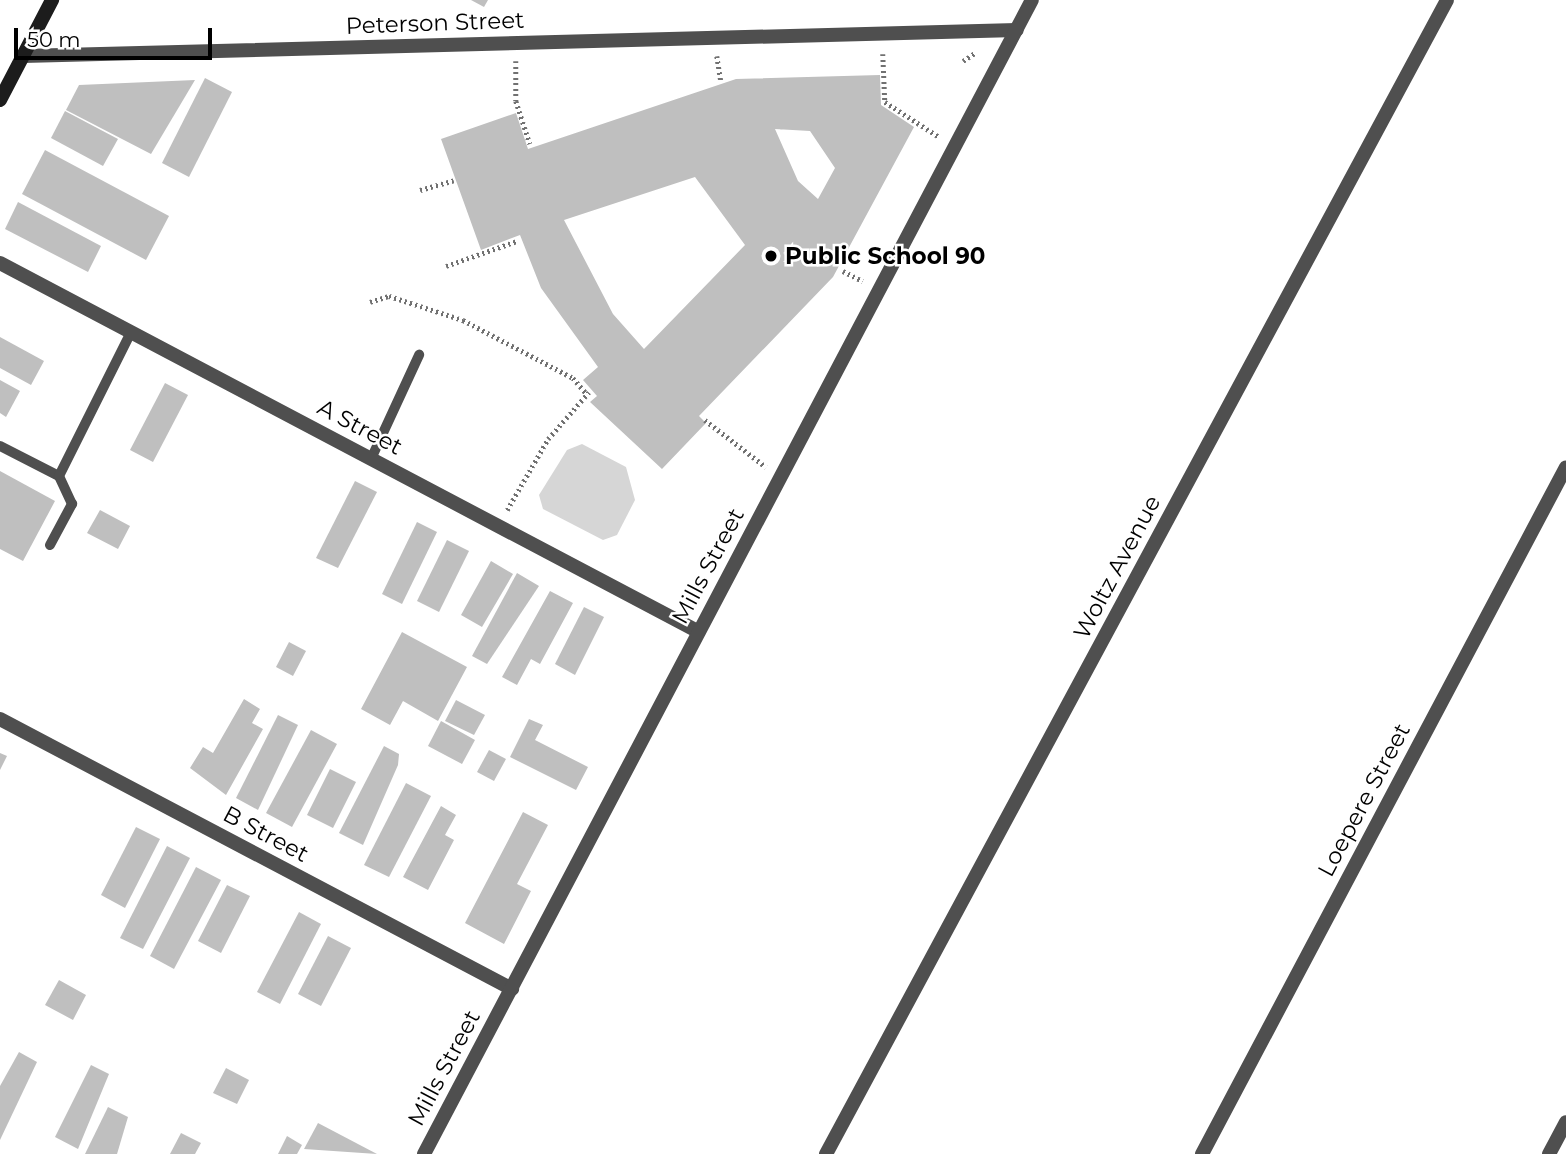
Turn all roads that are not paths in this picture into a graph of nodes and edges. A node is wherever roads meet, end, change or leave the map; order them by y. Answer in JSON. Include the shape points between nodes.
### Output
{"nodes":[{"id":1,"x":52,"y":0,"type":"edge"},
{"id":2,"x":1032,"y":0,"type":"edge"},
{"id":3,"x":1447,"y":0,"type":"edge"},
{"id":4,"x":1017,"y":30,"type":"junction"},
{"id":5,"x":23,"y":56,"type":"junction"},
{"id":6,"x":0,"y":100,"type":"edge"},
{"id":7,"x":0,"y":263,"type":"edge"},
{"id":8,"x":131,"y":332,"type":"junction"},
{"id":9,"x":419,"y":355,"type":"dead end"},
{"id":10,"x":0,"y":446,"type":"edge"},
{"id":11,"x":371,"y":459,"type":"junction"},
{"id":12,"x":1566,"y":467,"type":"edge"},
{"id":13,"x":59,"y":475,"type":"junction"},
{"id":14,"x":50,"y":545,"type":"dead end"},
{"id":15,"x":699,"y":632,"type":"junction"},
{"id":16,"x":0,"y":719,"type":"edge"},
{"id":17,"x":512,"y":989,"type":"junction"},
{"id":18,"x":1566,"y":1122,"type":"edge"},
{"id":19,"x":424,"y":1154,"type":"edge"},
{"id":20,"x":826,"y":1154,"type":"edge"},
{"id":21,"x":1202,"y":1154,"type":"edge"},
{"id":22,"x":1549,"y":1154,"type":"edge"}],
"edges":[{"from":1,"to":5,"type":"street"},
{"from":2,"to":4,"type":"street","name":"Mills Street"},
{"from":3,"to":20,"type":"street","name":"Woltz Avenue"},
{"from":4,"to":5,"type":"street","name":"Peterson Street"},
{"from":4,"to":15,"type":"street","name":"Mills Street"},
{"from":5,"to":6,"type":"street"},
{"from":7,"to":8,"type":"street","name":"A Street"},
{"from":8,"to":11,"type":"street","name":"A Street"},
{"from":8,"to":13,"type":"lane"},
{"from":9,"to":11,"type":"lane"},
{"from":10,"to":13,"type":"lane"},
{"from":11,"to":15,"type":"street","name":"A Street"},
{"from":12,"to":21,"type":"street","name":"Loepere Street"},
{"from":13,"to":14,"type":"lane","via":[[72,504]]},
{"from":15,"to":17,"type":"street","name":"Mills Street"},
{"from":16,"to":17,"type":"street","name":"B Street"},
{"from":17,"to":19,"type":"street","name":"Mills Street"},
{"from":18,"to":22,"type":"street"}]}
